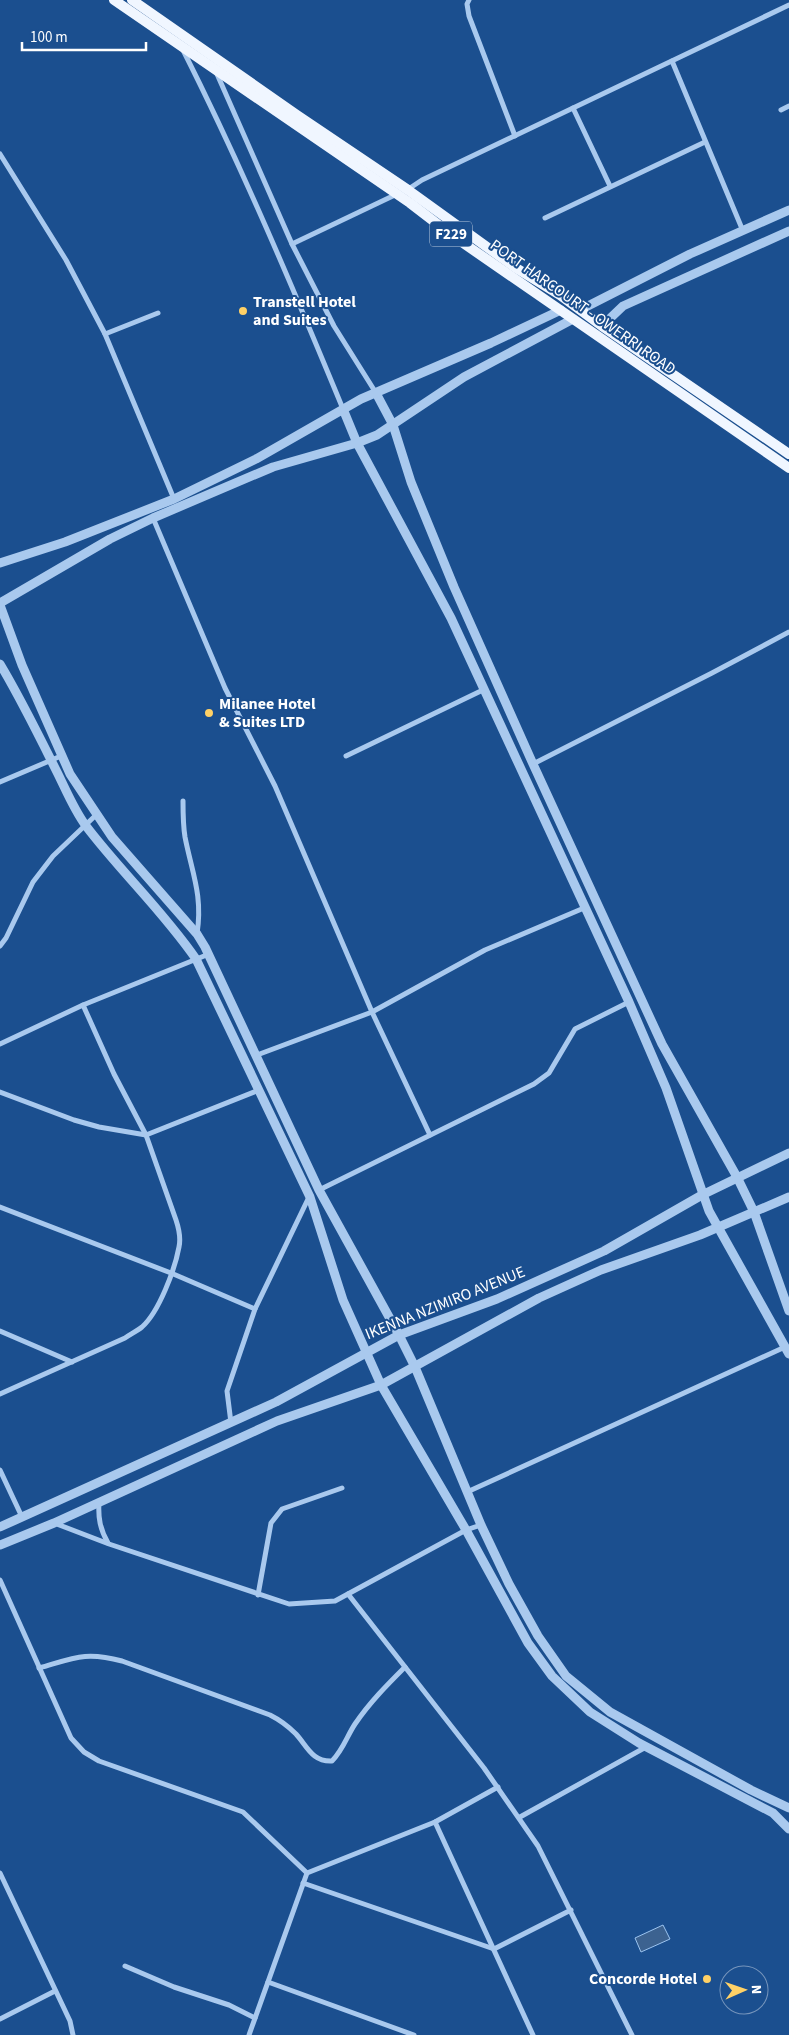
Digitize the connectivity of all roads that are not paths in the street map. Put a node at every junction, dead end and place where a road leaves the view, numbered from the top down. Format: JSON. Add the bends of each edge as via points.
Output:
{"nodes":[{"id":1,"x":114,"y":0,"type":"edge"},
{"id":2,"x":132,"y":0,"type":"edge"},
{"id":3,"x":467,"y":1,"type":"edge"},
{"id":4,"x":789,"y":5,"type":"edge"},
{"id":5,"x":182,"y":48,"type":"junction"},
{"id":6,"x":672,"y":61,"type":"junction"},
{"id":7,"x":215,"y":70,"type":"junction"},
{"id":8,"x":789,"y":106,"type":"edge"},
{"id":9,"x":573,"y":108,"type":"junction"},
{"id":10,"x":781,"y":110,"type":"dead end"},
{"id":11,"x":515,"y":136,"type":"junction"},
{"id":12,"x":705,"y":142,"type":"junction"},
{"id":13,"x":0,"y":154,"type":"edge"},
{"id":14,"x":610,"y":186,"type":"junction"},
{"id":15,"x":408,"y":190,"type":"junction"},
{"id":16,"x":397,"y":194,"type":"junction"},
{"id":17,"x":789,"y":210,"type":"edge"},
{"id":18,"x":544,"y":218,"type":"dead end"},
{"id":19,"x":742,"y":231,"type":"junction"},
{"id":20,"x":789,"y":231,"type":"edge"},
{"id":21,"x":292,"y":244,"type":"junction"},
{"id":22,"x":561,"y":310,"type":"junction"},
{"id":23,"x":580,"y":310,"type":"junction"},
{"id":24,"x":158,"y":313,"type":"dead end"},
{"id":25,"x":573,"y":319,"type":"junction"},
{"id":26,"x":602,"y":326,"type":"junction"},
{"id":27,"x":105,"y":334,"type":"junction"},
{"id":28,"x":376,"y":393,"type":"junction"},
{"id":29,"x":343,"y":409,"type":"junction"},
{"id":30,"x":393,"y":425,"type":"junction"},
{"id":31,"x":357,"y":443,"type":"junction"},
{"id":32,"x":789,"y":454,"type":"edge"},
{"id":33,"x":789,"y":468,"type":"edge"},
{"id":34,"x":174,"y":499,"type":"junction"},
{"id":35,"x":153,"y":518,"type":"junction"},
{"id":36,"x":0,"y":563,"type":"edge"},
{"id":37,"x":0,"y":604,"type":"edge"},
{"id":38,"x":789,"y":632,"type":"edge"},
{"id":39,"x":0,"y":664,"type":"edge"},
{"id":40,"x":485,"y":689,"type":"junction"},
{"id":41,"x":61,"y":756,"type":"junction"},
{"id":42,"x":346,"y":756,"type":"dead end"},
{"id":43,"x":51,"y":761,"type":"junction"},
{"id":44,"x":533,"y":764,"type":"junction"},
{"id":45,"x":0,"y":782,"type":"edge"},
{"id":46,"x":183,"y":801,"type":"dead end"},
{"id":47,"x":96,"y":815,"type":"junction"},
{"id":48,"x":86,"y":825,"type":"junction"},
{"id":49,"x":584,"y":908,"type":"junction"},
{"id":50,"x":197,"y":934,"type":"junction"},
{"id":51,"x":0,"y":946,"type":"edge"},
{"id":52,"x":209,"y":954,"type":"junction"},
{"id":53,"x":196,"y":958,"type":"junction"},
{"id":54,"x":629,"y":1002,"type":"junction"},
{"id":55,"x":83,"y":1005,"type":"junction"},
{"id":56,"x":372,"y":1012,"type":"junction"},
{"id":57,"x":0,"y":1044,"type":"edge"},
{"id":58,"x":257,"y":1055,"type":"junction"},
{"id":59,"x":260,"y":1090,"type":"junction"},
{"id":60,"x":0,"y":1092,"type":"edge"},
{"id":61,"x":146,"y":1135,"type":"junction"},
{"id":62,"x":430,"y":1135,"type":"junction"},
{"id":63,"x":789,"y":1153,"type":"edge"},
{"id":64,"x":738,"y":1177,"type":"junction"},
{"id":65,"x":319,"y":1190,"type":"junction"},
{"id":66,"x":702,"y":1195,"type":"junction"},
{"id":67,"x":310,"y":1197,"type":"junction"},
{"id":68,"x":789,"y":1197,"type":"edge"},
{"id":69,"x":0,"y":1207,"type":"edge"},
{"id":70,"x":754,"y":1212,"type":"junction"},
{"id":71,"x":718,"y":1228,"type":"junction"},
{"id":72,"x":171,"y":1273,"type":"junction"},
{"id":73,"x":255,"y":1309,"type":"junction"},
{"id":74,"x":789,"y":1311,"type":"edge"},
{"id":75,"x":0,"y":1331,"type":"edge"},
{"id":76,"x":399,"y":1335,"type":"junction"},
{"id":77,"x":787,"y":1350,"type":"edge"},
{"id":78,"x":365,"y":1352,"type":"junction"},
{"id":79,"x":72,"y":1362,"type":"junction"},
{"id":80,"x":415,"y":1367,"type":"junction"},
{"id":81,"x":381,"y":1385,"type":"junction"},
{"id":82,"x":0,"y":1394,"type":"edge"},
{"id":83,"x":231,"y":1423,"type":"junction"},
{"id":84,"x":0,"y":1470,"type":"edge"},
{"id":85,"x":342,"y":1488,"type":"dead end"},
{"id":86,"x":467,"y":1492,"type":"junction"},
{"id":87,"x":99,"y":1501,"type":"junction"},
{"id":88,"x":22,"y":1517,"type":"junction"},
{"id":89,"x":54,"y":1523,"type":"junction"},
{"id":90,"x":480,"y":1525,"type":"junction"},
{"id":91,"x":0,"y":1527,"type":"edge"},
{"id":92,"x":466,"y":1530,"type":"junction"},
{"id":93,"x":109,"y":1544,"type":"junction"},
{"id":94,"x":0,"y":1545,"type":"edge"},
{"id":95,"x":0,"y":1580,"type":"edge"},
{"id":96,"x":258,"y":1594,"type":"junction"},
{"id":97,"x":348,"y":1594,"type":"junction"},
{"id":98,"x":405,"y":1667,"type":"junction"},
{"id":99,"x":39,"y":1668,"type":"junction"},
{"id":100,"x":646,"y":1747,"type":"junction"},
{"id":101,"x":498,"y":1787,"type":"junction"},
{"id":102,"x":789,"y":1808,"type":"edge"},
{"id":103,"x":520,"y":1817,"type":"junction"},
{"id":104,"x":435,"y":1822,"type":"junction"},
{"id":105,"x":789,"y":1829,"type":"edge"},
{"id":106,"x":0,"y":1873,"type":"edge"},
{"id":107,"x":307,"y":1873,"type":"junction"},
{"id":108,"x":303,"y":1883,"type":"junction"},
{"id":109,"x":571,"y":1910,"type":"junction"},
{"id":110,"x":494,"y":1949,"type":"junction"},
{"id":111,"x":125,"y":1966,"type":"dead end"},
{"id":112,"x":268,"y":1982,"type":"junction"},
{"id":113,"x":55,"y":1991,"type":"junction"},
{"id":114,"x":255,"y":2018,"type":"junction"},
{"id":115,"x":0,"y":2019,"type":"edge"},
{"id":116,"x":73,"y":2035,"type":"edge"},
{"id":117,"x":249,"y":2035,"type":"edge"},
{"id":118,"x":414,"y":2035,"type":"edge"},
{"id":119,"x":534,"y":2035,"type":"edge"},
{"id":120,"x":632,"y":2035,"type":"edge"}],
"edges":[{"from":1,"to":5,"type":"main road","name":"PORT HARCOURT - OWERRI ROAD","number":"F229"},
{"from":2,"to":15,"type":"main road","name":"PORT HARCOURT - OWERRI ROAD","number":"F229"},
{"from":3,"to":11,"type":"street","via":[[469,16]]},
{"from":4,"to":6,"type":"street"},
{"from":5,"to":7,"type":"main road","name":"PORT HARCOURT - OWERRI ROAD","number":"F229"},
{"from":5,"to":29,"type":"street","via":[[296,292]]},
{"from":6,"to":9,"type":"street"},
{"from":6,"to":12,"type":"street"},
{"from":7,"to":16,"type":"main road","name":"PORT HARCOURT - OWERRI ROAD","number":"F229"},
{"from":7,"to":21,"type":"street"},
{"from":8,"to":10,"type":"street"},
{"from":9,"to":11,"type":"street"},
{"from":9,"to":14,"type":"street"},
{"from":11,"to":15,"type":"street","via":[[422,180]]},
{"from":12,"to":14,"type":"street"},
{"from":12,"to":19,"type":"street"},
{"from":13,"to":27,"type":"street","via":[[66,260]]},
{"from":14,"to":18,"type":"street"},
{"from":15,"to":16,"type":"street"},
{"from":15,"to":23,"type":"main road","name":"PORT HARCOURT - OWERRI ROAD","number":"F229"},
{"from":16,"to":21,"type":"street"},
{"from":16,"to":22,"type":"main road","name":"PORT HARCOURT - OWERRI ROAD","number":"F229"},
{"from":17,"to":19,"type":"street"},
{"from":19,"to":23,"type":"street"},
{"from":20,"to":26,"type":"street","via":[[623,306]]},
{"from":21,"to":28,"type":"street","via":[[334,326]]},
{"from":22,"to":25,"type":"main road","name":"PORT HARCOURT - OWERRI ROAD","number":"F229"},
{"from":22,"to":28,"type":"street"},
{"from":23,"to":26,"type":"main road","name":"PORT HARCOURT - OWERRI ROAD","number":"F229"},
{"from":24,"to":27,"type":"street"},
{"from":25,"to":30,"type":"street","via":[[464,377]]},
{"from":25,"to":33,"type":"main road","name":"PORT HARCOURT - OWERRI ROAD","number":"F229"},
{"from":26,"to":32,"type":"main road","name":"PORT HARCOURT - OWERRI ROAD","number":"F229"},
{"from":27,"to":34,"type":"street"},
{"from":28,"to":29,"type":"street"},
{"from":28,"to":30,"type":"street"},
{"from":29,"to":31,"type":"street"},
{"from":29,"to":34,"type":"street","via":[[256,459]]},
{"from":30,"to":31,"type":"street"},
{"from":30,"to":44,"type":"street","via":[[454,587]]},
{"from":31,"to":35,"type":"street","via":[[273,467]]},
{"from":31,"to":40,"type":"street","via":[[451,618]]},
{"from":34,"to":36,"type":"street","via":[[65,542]]},
{"from":35,"to":37,"type":"street","via":[[110,539]]},
{"from":35,"to":56,"type":"street","via":[[225,688],[275,786]]},
{"from":37,"to":41,"type":"street"},
{"from":38,"to":44,"type":"street"},
{"from":39,"to":43,"type":"street"},
{"from":40,"to":42,"type":"street"},
{"from":40,"to":49,"type":"street"},
{"from":41,"to":43,"type":"street"},
{"from":41,"to":47,"type":"street"},
{"from":43,"to":45,"type":"street"},
{"from":43,"to":48,"type":"street"},
{"from":44,"to":64,"type":"street","via":[[662,1044]]},
{"from":46,"to":50,"type":"street","via":[[185,835],[199,896]]},
{"from":47,"to":48,"type":"street"},
{"from":47,"to":50,"type":"street"},
{"from":48,"to":51,"type":"street","via":[[53,856],[33,882]]},
{"from":48,"to":53,"type":"street"},
{"from":49,"to":54,"type":"street"},
{"from":49,"to":56,"type":"street","via":[[486,950]]},
{"from":50,"to":52,"type":"street"},
{"from":52,"to":53,"type":"street"},
{"from":52,"to":58,"type":"street"},
{"from":53,"to":55,"type":"street"},
{"from":53,"to":59,"type":"street"},
{"from":54,"to":62,"type":"street","via":[[575,1029],[548,1073],[534,1084]]},
{"from":54,"to":66,"type":"street","via":[[688,1146]]},
{"from":55,"to":57,"type":"street"},
{"from":55,"to":61,"type":"street"},
{"from":56,"to":58,"type":"street"},
{"from":56,"to":62,"type":"street"},
{"from":58,"to":65,"type":"street"},
{"from":59,"to":61,"type":"street"},
{"from":59,"to":67,"type":"street"},
{"from":60,"to":61,"type":"street","via":[[74,1120]]},
{"from":61,"to":72,"type":"street","via":[[180,1232]]},
{"from":62,"to":65,"type":"street"},
{"from":63,"to":64,"type":"street","name":"IKENNA NZIMIRO AVENUE"},
{"from":64,"to":66,"type":"street","name":"IKENNA NZIMIRO AVENUE"},
{"from":64,"to":70,"type":"street"},
{"from":65,"to":76,"type":"street"},
{"from":66,"to":71,"type":"street"},
{"from":66,"to":76,"type":"street","name":"IKENNA NZIMIRO AVENUE","via":[[570,1267]]},
{"from":67,"to":73,"type":"street"},
{"from":67,"to":78,"type":"street","via":[[343,1300]]},
{"from":68,"to":70,"type":"street","name":"IKENNA NZIMIRO AVENUE"},
{"from":69,"to":72,"type":"street"},
{"from":70,"to":71,"type":"street","name":"IKENNA NZIMIRO AVENUE"},
{"from":70,"to":74,"type":"street"},
{"from":71,"to":77,"type":"street"},
{"from":71,"to":80,"type":"street","name":"IKENNA NZIMIRO AVENUE","via":[[601,1270],[548,1294]]},
{"from":72,"to":73,"type":"street"},
{"from":72,"to":79,"type":"street","via":[[155,1311],[142,1327],[126,1338]]},
{"from":73,"to":83,"type":"street","via":[[227,1391]]},
{"from":75,"to":79,"type":"street"},
{"from":76,"to":78,"type":"street","name":"IKENNA NZIMIRO AVENUE"},
{"from":76,"to":80,"type":"street"},
{"from":77,"to":86,"type":"street"},
{"from":78,"to":81,"type":"street"},
{"from":78,"to":83,"type":"street","name":"IKENNA NZIMIRO AVENUE","via":[[276,1402]]},
{"from":79,"to":82,"type":"street"},
{"from":80,"to":81,"type":"street","name":"IKENNA NZIMIRO AVENUE"},
{"from":80,"to":86,"type":"street"},
{"from":81,"to":87,"type":"street","name":"IKENNA NZIMIRO AVENUE","via":[[277,1421]]},
{"from":81,"to":92,"type":"street"},
{"from":83,"to":88,"type":"street","name":"IKENNA NZIMIRO AVENUE"},
{"from":84,"to":88,"type":"street"},
{"from":85,"to":96,"type":"street","via":[[282,1509],[271,1523]]},
{"from":86,"to":90,"type":"street"},
{"from":87,"to":89,"type":"street","name":"IKENNA NZIMIRO AVENUE"},
{"from":87,"to":93,"type":"street","via":[[100,1527]]},
{"from":88,"to":91,"type":"street","name":"IKENNA NZIMIRO AVENUE"},
{"from":89,"to":93,"type":"street"},
{"from":89,"to":94,"type":"street","name":"IKENNA NZIMIRO AVENUE"},
{"from":90,"to":92,"type":"street"},
{"from":90,"to":102,"type":"street","via":[[508,1584],[566,1676],[610,1712]]},
{"from":92,"to":97,"type":"street"},
{"from":92,"to":100,"type":"street","via":[[528,1644],[552,1676],[590,1712]]},
{"from":93,"to":96,"type":"street"},
{"from":95,"to":99,"type":"street"},
{"from":96,"to":97,"type":"street","via":[[289,1604],[335,1601]]},
{"from":97,"to":98,"type":"street"},
{"from":98,"to":99,"type":"street","via":[[378,1694],[332,1761],[316,1758],[296,1734],[270,1715],[122,1662],[83,1655]]},
{"from":98,"to":101,"type":"street"},
{"from":99,"to":107,"type":"street","via":[[71,1738],[84,1752],[243,1812]]},
{"from":100,"to":103,"type":"street"},
{"from":100,"to":105,"type":"street","via":[[773,1813]]},
{"from":101,"to":103,"type":"street"},
{"from":101,"to":104,"type":"street"},
{"from":103,"to":109,"type":"street"},
{"from":104,"to":107,"type":"street"},
{"from":104,"to":110,"type":"street"},
{"from":106,"to":113,"type":"street"},
{"from":107,"to":108,"type":"street"},
{"from":108,"to":110,"type":"street"},
{"from":108,"to":112,"type":"street"},
{"from":109,"to":110,"type":"street"},
{"from":109,"to":120,"type":"street"},
{"from":110,"to":119,"type":"street"},
{"from":111,"to":114,"type":"street"},
{"from":112,"to":114,"type":"street"},
{"from":112,"to":118,"type":"street"},
{"from":113,"to":115,"type":"street"},
{"from":113,"to":116,"type":"street","via":[[70,2021]]},
{"from":114,"to":117,"type":"street"}]}
